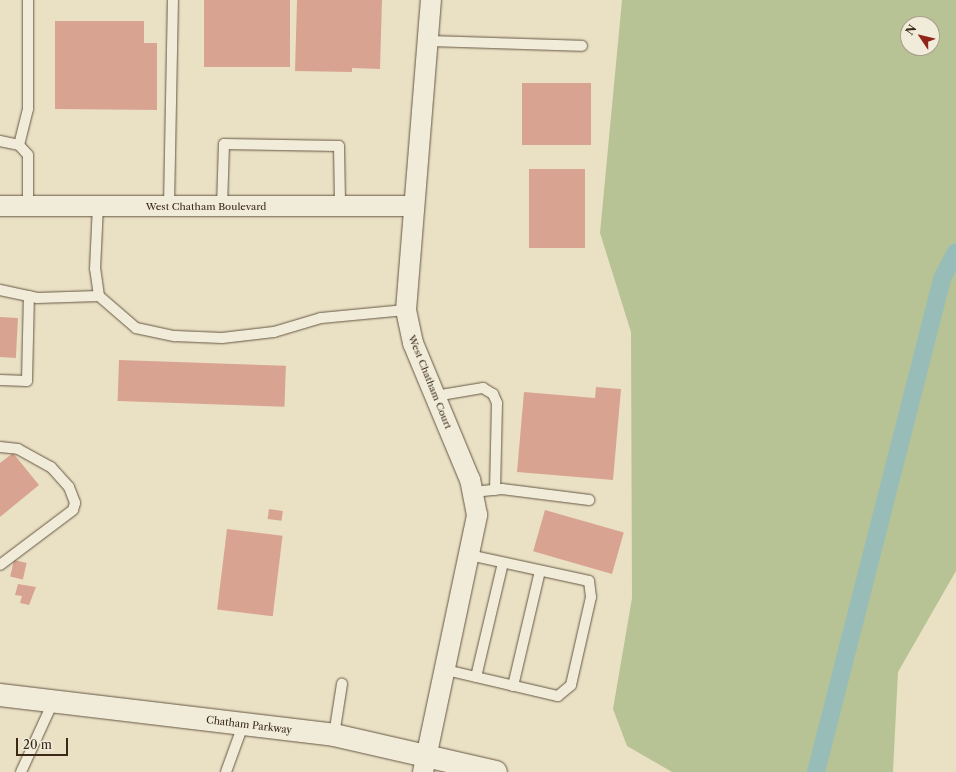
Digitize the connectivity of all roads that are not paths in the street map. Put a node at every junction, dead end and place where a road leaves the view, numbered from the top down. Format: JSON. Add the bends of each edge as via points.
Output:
{"nodes":[{"id":1,"x":28,"y":0,"type":"edge"},
{"id":2,"x":173,"y":0,"type":"edge"},
{"id":3,"x":431,"y":0,"type":"edge"},
{"id":4,"x":427,"y":41,"type":"junction"},
{"id":5,"x":582,"y":46,"type":"dead end"},
{"id":6,"x":0,"y":141,"type":"edge"},
{"id":7,"x":19,"y":145,"type":"junction"},
{"id":8,"x":0,"y":206,"type":"edge"},
{"id":9,"x":28,"y":206,"type":"junction"},
{"id":10,"x":98,"y":206,"type":"junction"},
{"id":11,"x":169,"y":206,"type":"junction"},
{"id":12,"x":340,"y":206,"type":"junction"},
{"id":13,"x":413,"y":206,"type":"junction"},
{"id":14,"x":222,"y":208,"type":"junction"},
{"id":15,"x":0,"y":290,"type":"edge"},
{"id":16,"x":29,"y":296,"type":"junction"},
{"id":17,"x":99,"y":296,"type":"junction"},
{"id":18,"x":406,"y":310,"type":"junction"},
{"id":19,"x":0,"y":380,"type":"edge"},
{"id":20,"x":435,"y":396,"type":"junction"},
{"id":21,"x":0,"y":447,"type":"edge"},
{"id":22,"x":495,"y":490,"type":"junction"},
{"id":23,"x":473,"y":492,"type":"junction"},
{"id":24,"x":589,"y":500,"type":"dead end"},
{"id":25,"x":470,"y":555,"type":"junction"},
{"id":26,"x":503,"y":563,"type":"junction"},
{"id":27,"x":0,"y":565,"type":"edge"},
{"id":28,"x":540,"y":571,"type":"junction"},
{"id":29,"x":446,"y":670,"type":"junction"},
{"id":30,"x":476,"y":677,"type":"junction"},
{"id":31,"x":342,"y":684,"type":"dead end"},
{"id":32,"x":513,"y":686,"type":"junction"},
{"id":33,"x":0,"y":695,"type":"edge"},
{"id":34,"x":53,"y":702,"type":"junction"},
{"id":35,"x":243,"y":724,"type":"junction"},
{"id":36,"x":334,"y":735,"type":"junction"},
{"id":37,"x":426,"y":764,"type":"edge"},
{"id":38,"x":21,"y":772,"type":"edge"},
{"id":39,"x":226,"y":772,"type":"edge"},
{"id":40,"x":496,"y":772,"type":"edge"}],
"edges":[{"from":1,"to":7,"type":"lane","via":[[28,109]]},
{"from":2,"to":11,"type":"lane"},
{"from":3,"to":4,"type":"street","name":"West Chatham Court"},
{"from":4,"to":5,"type":"lane"},
{"from":4,"to":13,"type":"street","name":"West Chatham Court"},
{"from":6,"to":7,"type":"lane"},
{"from":7,"to":9,"type":"lane","via":[[28,155]]},
{"from":8,"to":9,"type":"street","name":"West Chatham Boulevard"},
{"from":9,"to":10,"type":"street","name":"West Chatham Boulevard"},
{"from":10,"to":11,"type":"street","name":"West Chatham Boulevard"},
{"from":10,"to":17,"type":"lane","via":[[95,269]]},
{"from":11,"to":14,"type":"street","name":"West Chatham Boulevard"},
{"from":12,"to":13,"type":"street","name":"West Chatham Boulevard"},
{"from":12,"to":14,"type":"street","name":"West Chatham Boulevard"},
{"from":12,"to":14,"type":"lane","via":[[339,146],[224,144]]},
{"from":13,"to":18,"type":"street","name":"West Chatham Court"},
{"from":15,"to":16,"type":"lane"},
{"from":16,"to":17,"type":"lane"},
{"from":16,"to":19,"type":"lane","via":[[27,381]]},
{"from":17,"to":18,"type":"lane","via":[[136,328],[175,336],[222,338],[274,332],[321,318]]},
{"from":18,"to":20,"type":"street","name":"West Chatham Court","via":[[413,343]]},
{"from":20,"to":22,"type":"lane","via":[[483,388],[493,394],[497,403]]},
{"from":20,"to":23,"type":"street","name":"West Chatham Court"},
{"from":21,"to":27,"type":"lane","via":[[18,449],[51,467],[70,487],[75,502],[73,510]]},
{"from":22,"to":23,"type":"lane"},
{"from":22,"to":24,"type":"lane"},
{"from":23,"to":25,"type":"street","name":"West Chatham Court","via":[[477,515]]},
{"from":25,"to":26,"type":"lane"},
{"from":25,"to":29,"type":"street","name":"West Chatham Court"},
{"from":26,"to":28,"type":"lane"},
{"from":26,"to":30,"type":"lane"},
{"from":28,"to":32,"type":"lane"},
{"from":28,"to":32,"type":"lane","via":[[589,581],[591,597],[571,685],[558,696]]},
{"from":29,"to":30,"type":"lane"},
{"from":29,"to":37,"type":"street","name":"West Chatham Court"},
{"from":30,"to":32,"type":"lane"},
{"from":31,"to":36,"type":"lane"},
{"from":33,"to":34,"type":"main road","name":"Chatham Parkway"},
{"from":34,"to":35,"type":"main road","name":"Chatham Parkway"},
{"from":34,"to":38,"type":"lane"},
{"from":35,"to":36,"type":"main road","name":"Chatham Parkway"},
{"from":35,"to":39,"type":"lane"},
{"from":36,"to":37,"type":"main road","name":"Chatham Parkway"},
{"from":37,"to":40,"type":"main road","name":"Chatham Parkway"}]}
